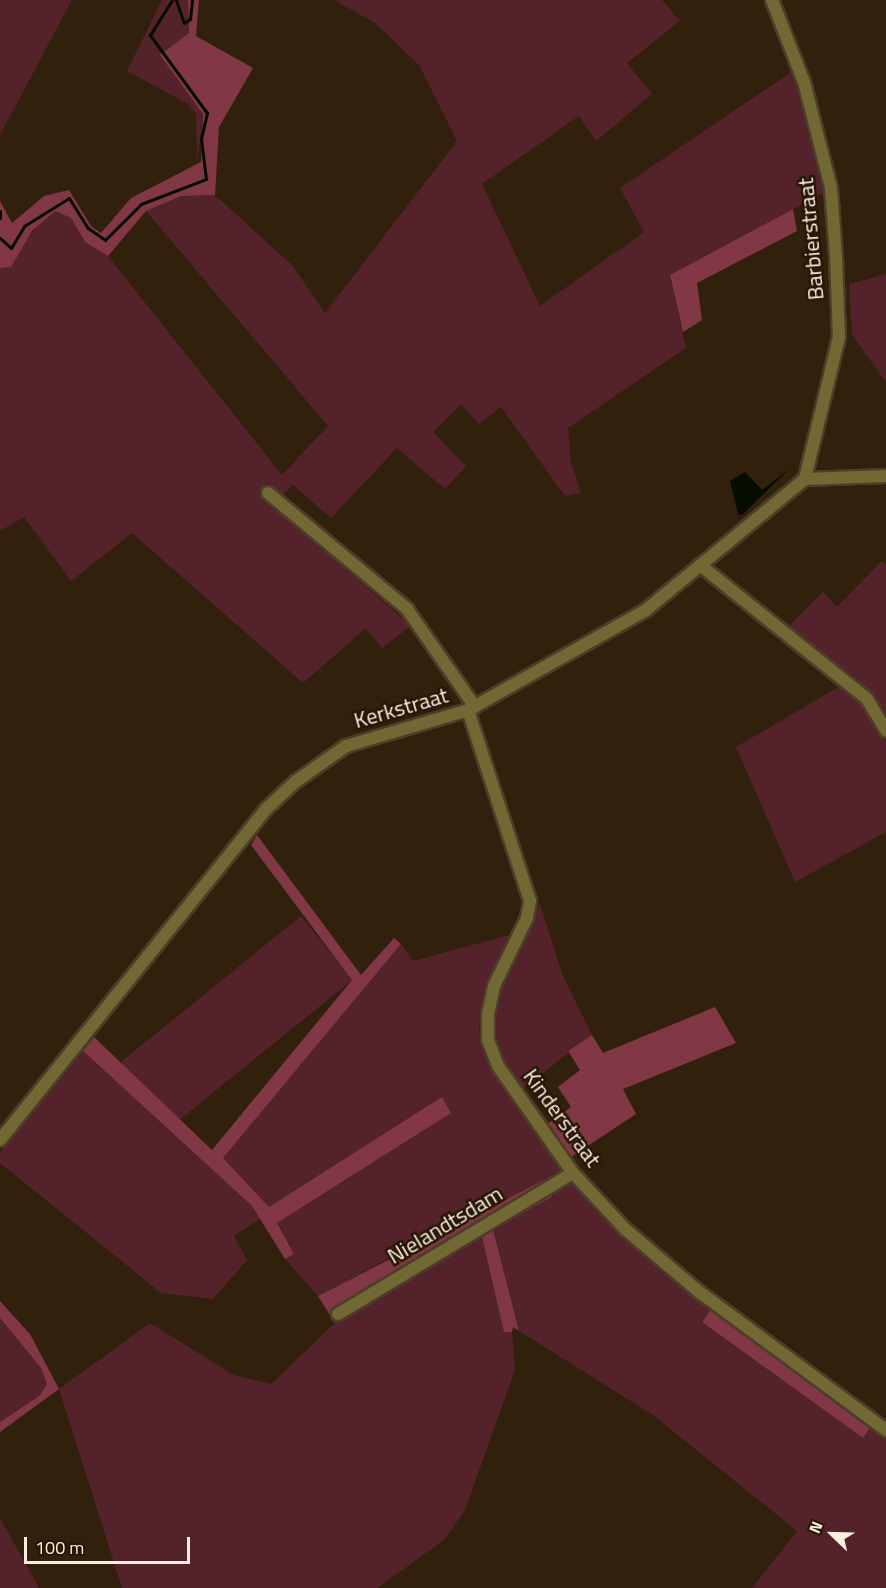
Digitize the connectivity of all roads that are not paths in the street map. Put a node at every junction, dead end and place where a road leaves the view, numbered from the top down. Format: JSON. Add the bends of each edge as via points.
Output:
{"nodes":[{"id":1,"x":772,"y":0,"type":"edge"},
{"id":2,"x":886,"y":476,"type":"edge"},
{"id":3,"x":806,"y":479,"type":"junction"},
{"id":4,"x":268,"y":493,"type":"dead end"},
{"id":5,"x":700,"y":565,"type":"junction"},
{"id":6,"x":471,"y":709,"type":"junction"},
{"id":7,"x":886,"y":731,"type":"edge"},
{"id":8,"x":0,"y":1140,"type":"edge"},
{"id":9,"x":573,"y":1173,"type":"junction"},
{"id":10,"x":338,"y":1314,"type":"dead end"},
{"id":11,"x":886,"y":1430,"type":"edge"}],
"edges":[{"from":1,"to":3,"type":"street","name":"Barbierstraat","via":[[804,82],[831,188],[835,233],[839,337]]},
{"from":2,"to":3,"type":"street"},
{"from":3,"to":5,"type":"street","name":"Kerkstraat"},
{"from":4,"to":6,"type":"street","name":"Kinderstraat","via":[[407,609]]},
{"from":5,"to":6,"type":"street","name":"Kerkstraat","via":[[646,610]]},
{"from":5,"to":7,"type":"street","via":[[867,699]]},
{"from":6,"to":8,"type":"street","name":"Kerkstraat","via":[[346,746],[273,803]]},
{"from":6,"to":9,"type":"street","name":"Kinderstraat","via":[[530,901],[527,918],[494,986],[488,1040],[498,1066]]},
{"from":9,"to":10,"type":"street","name":"Nielandtsdam"},
{"from":9,"to":11,"type":"street","name":"Kinderstraat","via":[[625,1229],[698,1291]]}]}
